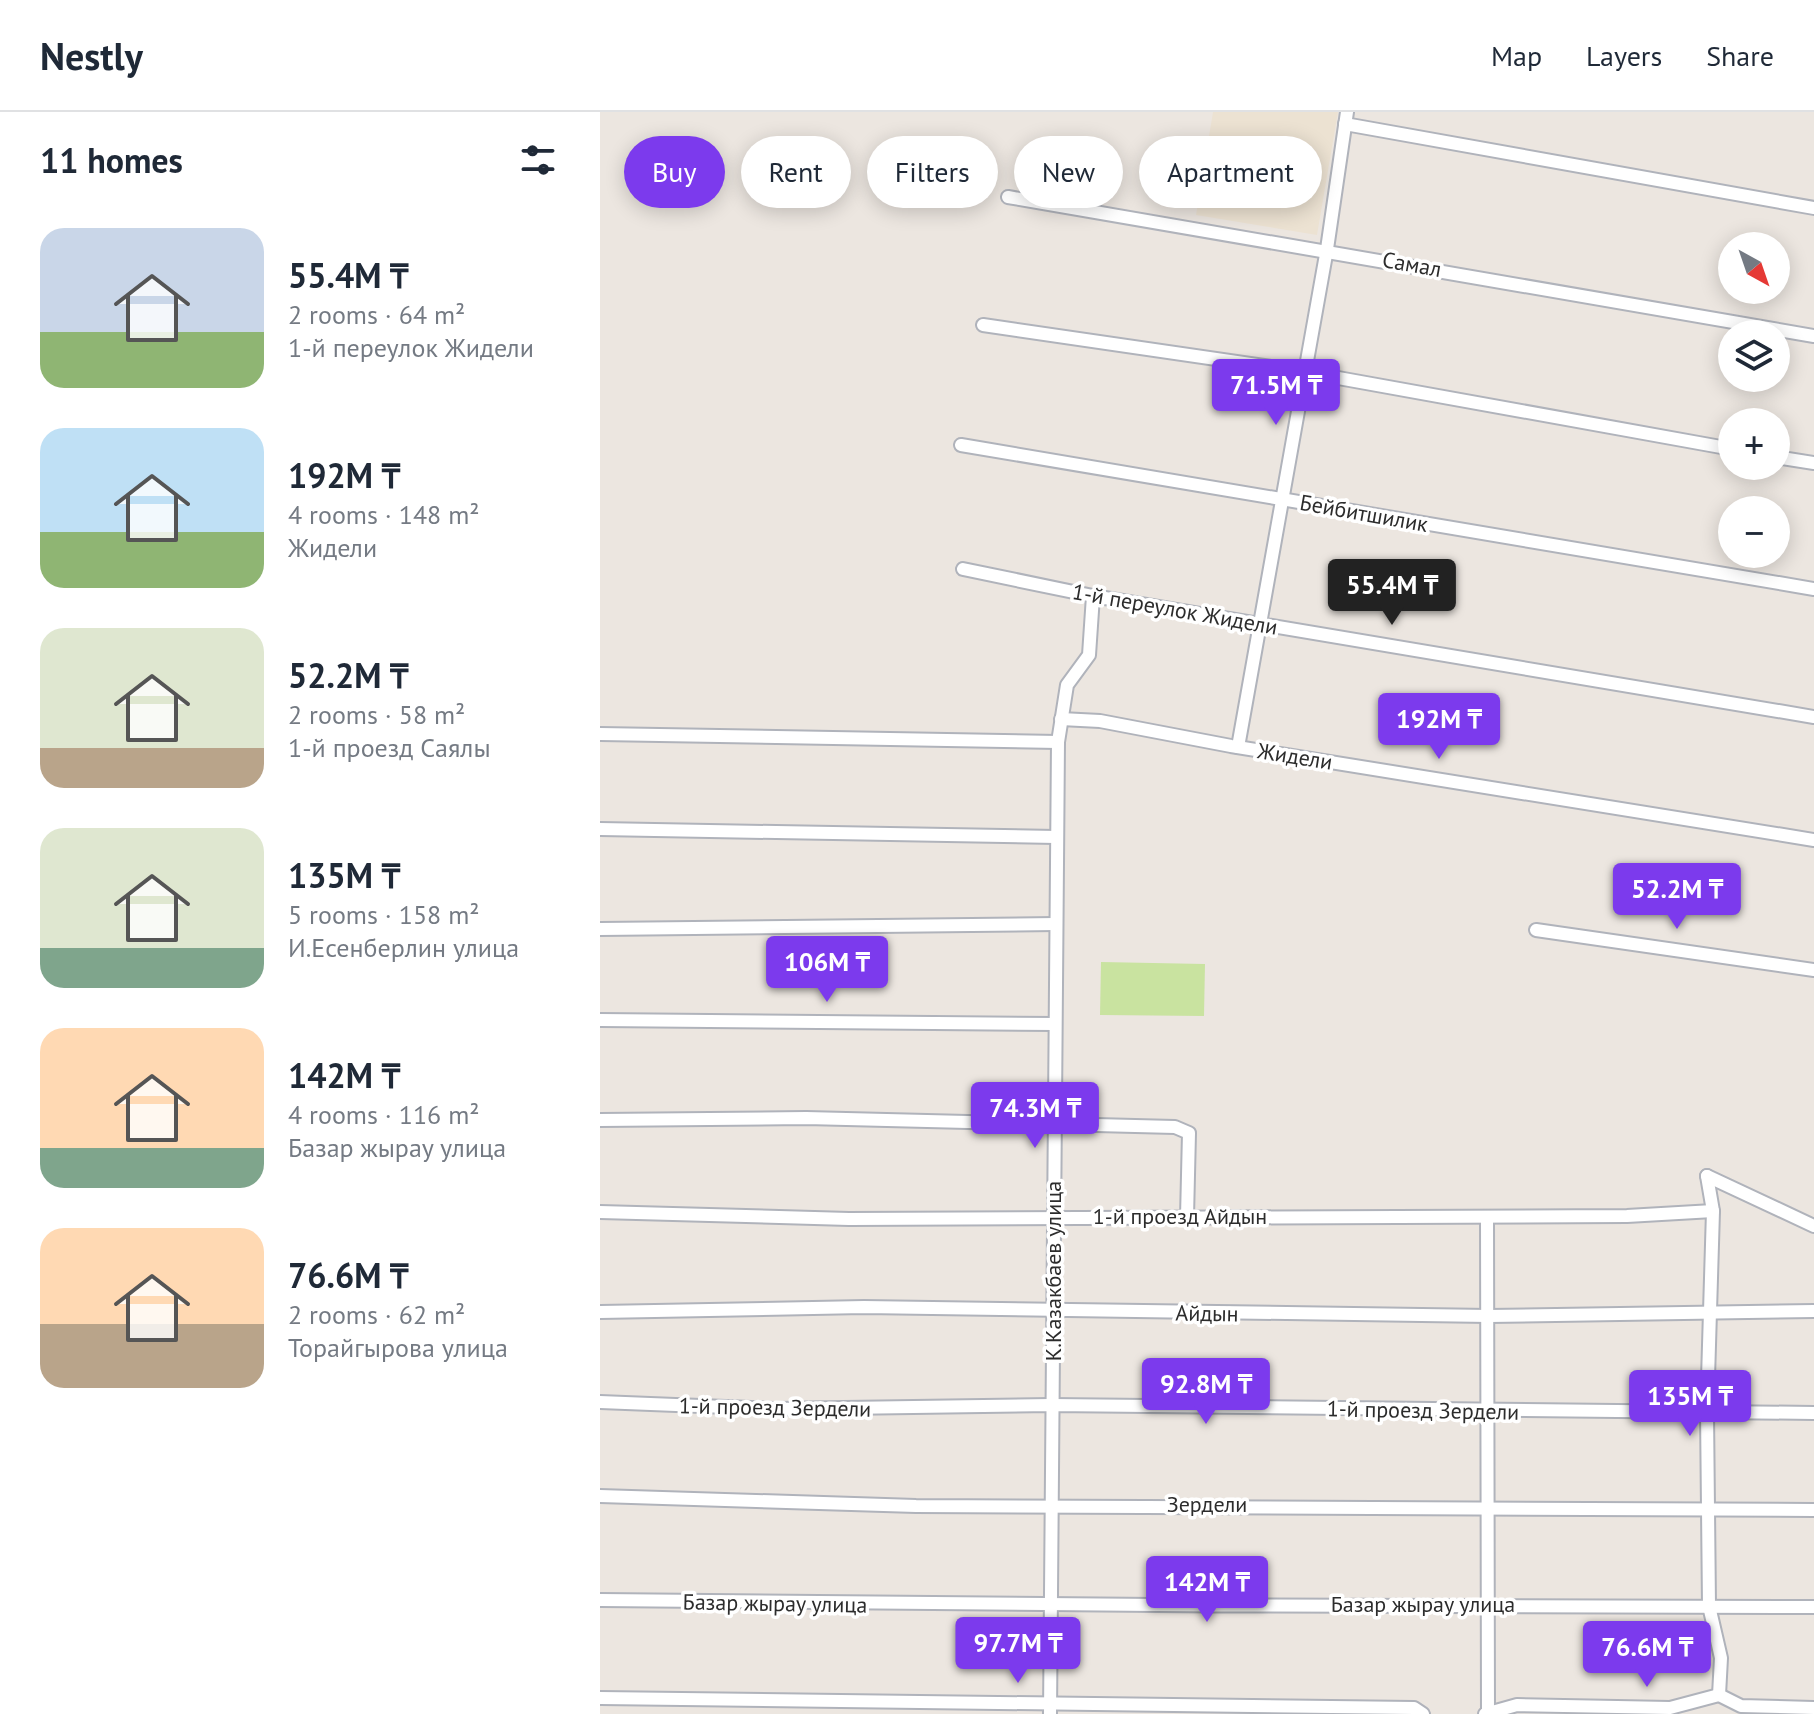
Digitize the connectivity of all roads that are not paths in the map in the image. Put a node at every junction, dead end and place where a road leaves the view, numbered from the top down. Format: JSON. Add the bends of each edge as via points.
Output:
{"nodes":[{"id":1,"x":1346,"y":118,"type":"edge"},
{"id":2,"x":1008,"y":197,"type":"dead end"},
{"id":3,"x":1814,"y":208,"type":"edge"},
{"id":4,"x":1327,"y":249,"type":"junction"},
{"id":5,"x":983,"y":325,"type":"dead end"},
{"id":6,"x":1814,"y":336,"type":"edge"},
{"id":7,"x":1305,"y":372,"type":"junction"},
{"id":8,"x":961,"y":445,"type":"dead end"},
{"id":9,"x":1718,"y":446,"type":"edge"},
{"id":10,"x":1790,"y":459,"type":"edge"},
{"id":11,"x":1814,"y":463,"type":"edge"},
{"id":12,"x":1280,"y":499,"type":"junction"},
{"id":13,"x":963,"y":569,"type":"dead end"},
{"id":14,"x":1814,"y":589,"type":"edge"},
{"id":15,"x":1093,"y":596,"type":"junction"},
{"id":16,"x":1258,"y":625,"type":"junction"},
{"id":17,"x":1814,"y":717,"type":"edge"},
{"id":18,"x":1061,"y":719,"type":"junction"},
{"id":19,"x":600,"y":734,"type":"edge"},
{"id":20,"x":1058,"y":742,"type":"junction"},
{"id":21,"x":1238,"y":747,"type":"junction"},
{"id":22,"x":600,"y":829,"type":"edge"},
{"id":23,"x":1056,"y":837,"type":"junction"},
{"id":24,"x":1814,"y":840,"type":"edge"},
{"id":25,"x":1056,"y":924,"type":"junction"},
{"id":26,"x":600,"y":929,"type":"edge"},
{"id":27,"x":1536,"y":930,"type":"dead end"},
{"id":28,"x":1814,"y":970,"type":"edge"},
{"id":29,"x":600,"y":1020,"type":"edge"},
{"id":30,"x":1055,"y":1024,"type":"junction"},
{"id":31,"x":600,"y":1120,"type":"edge"},
{"id":32,"x":1053,"y":1121,"type":"junction"},
{"id":33,"x":1713,"y":1211,"type":"junction"},
{"id":34,"x":600,"y":1212,"type":"edge"},
{"id":35,"x":1054,"y":1216,"type":"junction"},
{"id":36,"x":1187,"y":1217,"type":"junction"},
{"id":37,"x":1487,"y":1217,"type":"junction"},
{"id":38,"x":1814,"y":1226,"type":"edge"},
{"id":39,"x":1055,"y":1311,"type":"junction"},
{"id":40,"x":1814,"y":1311,"type":"edge"},
{"id":41,"x":600,"y":1312,"type":"edge"},
{"id":42,"x":1710,"y":1312,"type":"junction"},
{"id":43,"x":1489,"y":1316,"type":"junction"},
{"id":44,"x":600,"y":1402,"type":"edge"},
{"id":45,"x":1051,"y":1405,"type":"junction"},
{"id":46,"x":1488,"y":1411,"type":"junction"},
{"id":47,"x":1707,"y":1412,"type":"junction"},
{"id":48,"x":1814,"y":1413,"type":"edge"},
{"id":49,"x":600,"y":1496,"type":"edge"},
{"id":50,"x":1051,"y":1503,"type":"junction"},
{"id":51,"x":1488,"y":1508,"type":"junction"},
{"id":52,"x":1709,"y":1509,"type":"junction"},
{"id":53,"x":1814,"y":1510,"type":"edge"},
{"id":54,"x":600,"y":1600,"type":"edge"},
{"id":55,"x":1486,"y":1603,"type":"junction"},
{"id":56,"x":1709,"y":1606,"type":"junction"},
{"id":57,"x":1050,"y":1607,"type":"junction"},
{"id":58,"x":1814,"y":1607,"type":"edge"},
{"id":59,"x":600,"y":1698,"type":"edge"},
{"id":60,"x":1725,"y":1698,"type":"junction"},
{"id":61,"x":1814,"y":1708,"type":"edge"},
{"id":62,"x":1050,"y":1709,"type":"edge"},
{"id":63,"x":1487,"y":1713,"type":"edge"},
{"id":64,"x":1423,"y":1714,"type":"edge"},
{"id":65,"x":1724,"y":1714,"type":"edge"}],
"edges":[{"from":1,"to":3,"type":"street"},
{"from":1,"to":4,"type":"street"},
{"from":2,"to":4,"type":"street","name":"Самал"},
{"from":4,"to":6,"type":"street","name":"Самал"},
{"from":4,"to":7,"type":"street"},
{"from":5,"to":7,"type":"street"},
{"from":7,"to":9,"type":"street"},
{"from":7,"to":12,"type":"street"},
{"from":8,"to":12,"type":"street","name":"Бейбитшилик"},
{"from":10,"to":11,"type":"street"},
{"from":12,"to":14,"type":"street","name":"Бейбитшилик"},
{"from":12,"to":16,"type":"street"},
{"from":13,"to":15,"type":"street","name":"1-й переулок Жидели"},
{"from":15,"to":16,"type":"street","name":"1-й переулок Жидели"},
{"from":15,"to":18,"type":"street","name":"К.Казакбаев улица","via":[[1089,655],[1067,685]]},
{"from":16,"to":17,"type":"street","name":"1-й переулок Жидели"},
{"from":16,"to":21,"type":"street"},
{"from":18,"to":20,"type":"street","name":"К.Казакбаев улица"},
{"from":18,"to":21,"type":"street","name":"Жидели","via":[[1100,721]]},
{"from":19,"to":20,"type":"street"},
{"from":20,"to":23,"type":"street","name":"К.Казакбаев улица"},
{"from":21,"to":24,"type":"street","name":"Жидели"},
{"from":22,"to":23,"type":"street"},
{"from":23,"to":25,"type":"street","name":"К.Казакбаев улица"},
{"from":25,"to":26,"type":"street"},
{"from":25,"to":30,"type":"street","name":"К.Казакбаев улица"},
{"from":27,"to":28,"type":"street"},
{"from":29,"to":30,"type":"street"},
{"from":30,"to":32,"type":"street","name":"К.Казакбаев улица"},
{"from":31,"to":32,"type":"street"},
{"from":32,"to":35,"type":"street","name":"К.Казакбаев улица"},
{"from":32,"to":36,"type":"street","via":[[1184,1129],[1189,1133]]},
{"from":33,"to":37,"type":"street","name":"1-й проезд Айдын"},
{"from":33,"to":38,"type":"street","via":[[1707,1176]]},
{"from":33,"to":42,"type":"street"},
{"from":34,"to":35,"type":"street","name":"1-й проезд Айдын","via":[[849,1219]]},
{"from":35,"to":36,"type":"street","name":"1-й проезд Айдын"},
{"from":35,"to":39,"type":"street","name":"К.Казакбаев улица"},
{"from":36,"to":37,"type":"street","name":"1-й проезд Айдын"},
{"from":37,"to":43,"type":"street"},
{"from":39,"to":41,"type":"street","name":"Айдын","via":[[864,1307]]},
{"from":39,"to":43,"type":"street","name":"Айдын"},
{"from":39,"to":45,"type":"street","name":"К.Казакбаев улица"},
{"from":40,"to":42,"type":"street","name":"Айдын"},
{"from":42,"to":43,"type":"street","name":"Айдын"},
{"from":42,"to":47,"type":"street"},
{"from":43,"to":46,"type":"street"},
{"from":44,"to":45,"type":"street","name":"1-й проезд Зердели","via":[[774,1409]]},
{"from":45,"to":46,"type":"street","name":"1-й проезд Зердели"},
{"from":45,"to":50,"type":"street","name":"К.Казакбаев улица"},
{"from":46,"to":47,"type":"street","name":"1-й проезд Зердели"},
{"from":46,"to":51,"type":"street"},
{"from":47,"to":48,"type":"street","name":"1-й проезд Зердели"},
{"from":47,"to":52,"type":"street"},
{"from":49,"to":50,"type":"street","name":"Зердели","via":[[748,1503]]},
{"from":50,"to":51,"type":"street","name":"Зердели"},
{"from":50,"to":57,"type":"street","name":"К.Казакбаев улица"},
{"from":51,"to":52,"type":"street","name":"Зердели"},
{"from":51,"to":55,"type":"street"},
{"from":52,"to":53,"type":"street","name":"Зердели"},
{"from":52,"to":56,"type":"street"},
{"from":54,"to":57,"type":"street","name":"Базар жырау улица"},
{"from":55,"to":56,"type":"street","name":"Базар жырау улица"},
{"from":55,"to":57,"type":"street","name":"Базар жырау улица"},
{"from":55,"to":63,"type":"street"},
{"from":56,"to":58,"type":"street","name":"Базар жырау улица"},
{"from":56,"to":60,"type":"street"},
{"from":57,"to":62,"type":"street","name":"К.Казакбаев улица"},
{"from":59,"to":62,"type":"street"},
{"from":60,"to":61,"type":"street","via":[[1741,1706]]},
{"from":60,"to":63,"type":"street","via":[[1670,1708],[1517,1705]]},
{"from":60,"to":65,"type":"street"},
{"from":62,"to":64,"type":"street","via":[[1414,1708]]}]}
